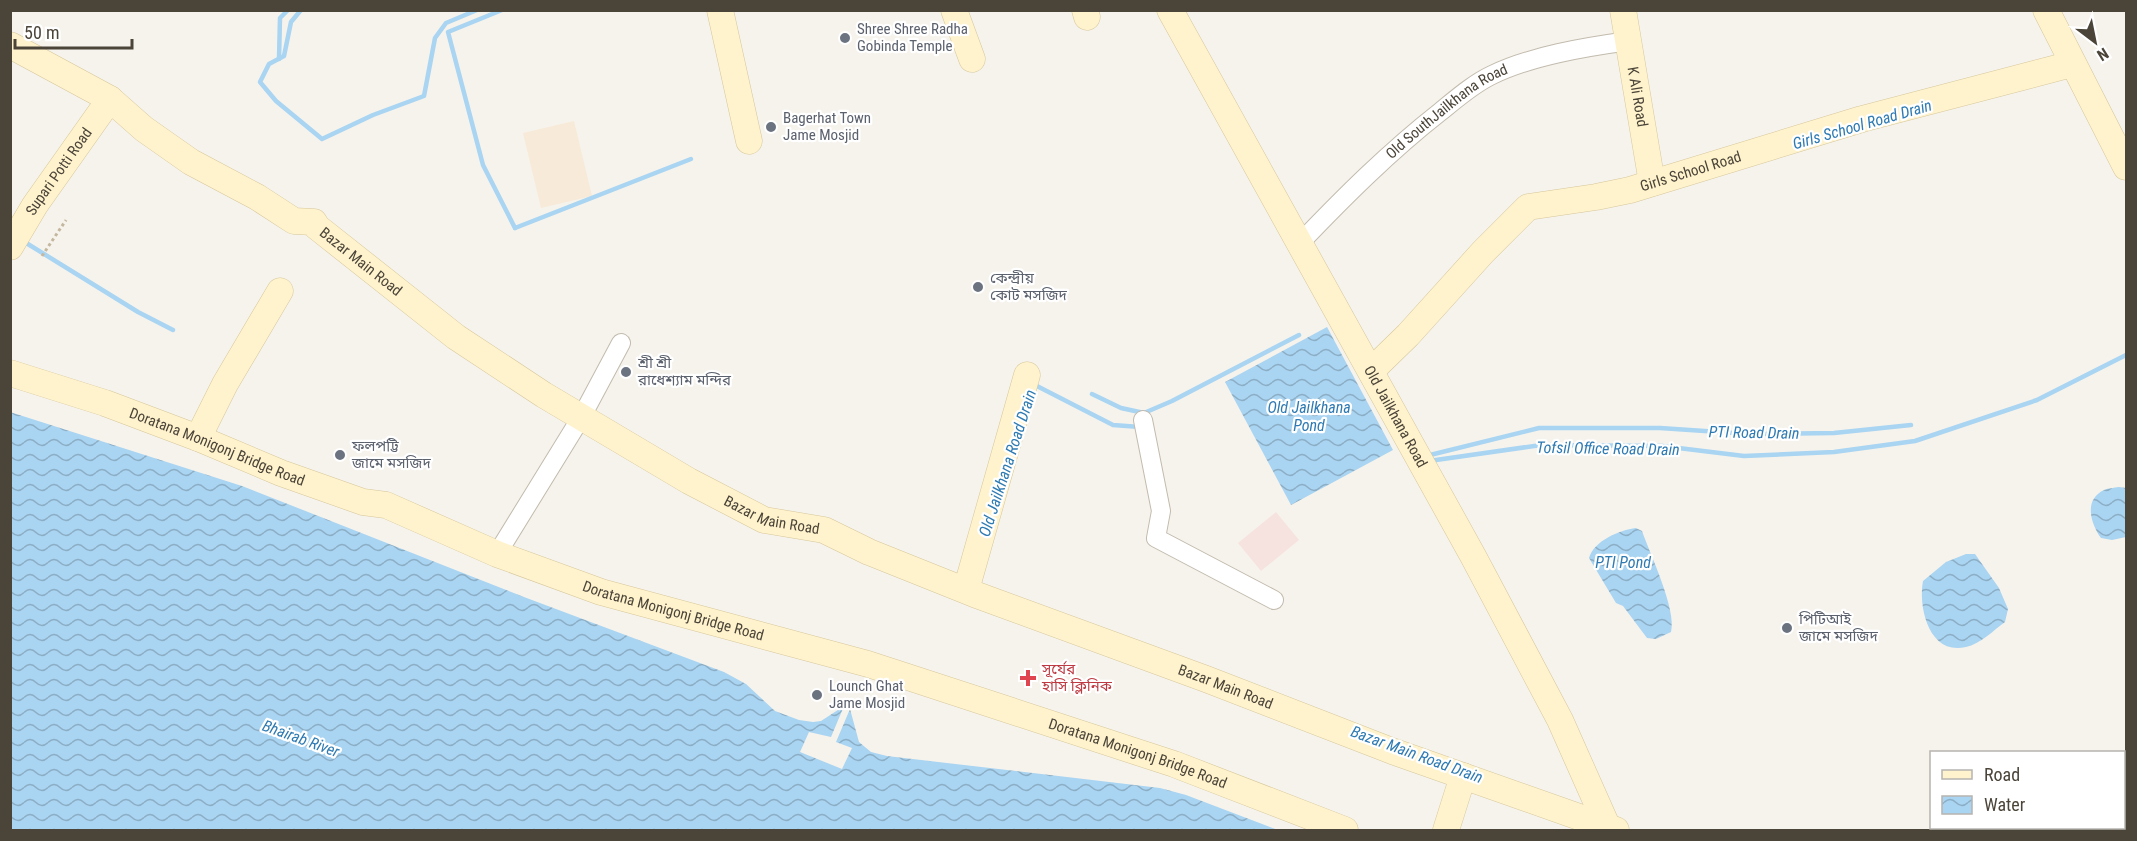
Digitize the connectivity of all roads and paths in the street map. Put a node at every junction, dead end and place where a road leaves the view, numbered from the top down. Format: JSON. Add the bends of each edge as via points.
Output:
{"nodes":[{"id":1,"x":720,"y":10,"type":"edge"},
{"id":2,"x":954,"y":10,"type":"edge"},
{"id":3,"x":1170,"y":10,"type":"edge"},
{"id":4,"x":1623,"y":10,"type":"edge"},
{"id":5,"x":2046,"y":10,"type":"edge"},
{"id":6,"x":1629,"y":41,"type":"junction"},
{"id":7,"x":10,"y":45,"type":"edge"},
{"id":8,"x":972,"y":59,"type":"dead end"},
{"id":9,"x":2072,"y":64,"type":"junction"},
{"id":10,"x":110,"y":99,"type":"junction"},
{"id":11,"x":2117,"y":127,"type":"edge"},
{"id":12,"x":749,"y":141,"type":"dead end"},
{"id":13,"x":2127,"y":167,"type":"edge"},
{"id":14,"x":1652,"y":183,"type":"junction"},
{"id":15,"x":66,"y":220,"type":"dead end"},
{"id":16,"x":1300,"y":243,"type":"junction"},
{"id":17,"x":10,"y":247,"type":"edge"},
{"id":18,"x":42,"y":256,"type":"dead end"},
{"id":19,"x":279,"y":291,"type":"dead end"},
{"id":20,"x":621,"y":343,"type":"dead end"},
{"id":21,"x":1371,"y":371,"type":"junction"},
{"id":22,"x":10,"y":373,"type":"edge"},
{"id":23,"x":1027,"y":375,"type":"dead end"},
{"id":24,"x":582,"y":416,"type":"junction"},
{"id":25,"x":1143,"y":420,"type":"dead end"},
{"id":26,"x":198,"y":438,"type":"junction"},
{"id":27,"x":497,"y":554,"type":"junction"},
{"id":28,"x":966,"y":590,"type":"junction"},
{"id":29,"x":1274,"y":600,"type":"dead end"},
{"id":30,"x":1463,"y":776,"type":"junction"},
{"id":31,"x":1612,"y":829,"type":"edge"},
{"id":32,"x":1345,"y":831,"type":"edge"},
{"id":33,"x":1446,"y":831,"type":"edge"}],
"edges":[{"from":1,"to":12,"type":"street"},
{"from":2,"to":8,"type":"street"},
{"from":3,"to":16,"type":"street","name":"Old Jailkhana Road"},
{"from":4,"to":6,"type":"street","name":"K Ali Road"},
{"from":5,"to":9,"type":"street"},
{"from":6,"to":14,"type":"street","name":"K Ali Road"},
{"from":6,"to":16,"type":"street","name":"Old SouthJailkhana Road","via":[[1543,57],[1491,75],[1404,140]]},
{"from":7,"to":10,"type":"street","name":"Bazar Main Road"},
{"from":9,"to":11,"type":"street"},
{"from":9,"to":14,"type":"street","name":"Girls School Road","via":[[1862,119]]},
{"from":10,"to":17,"type":"street","name":"Supari Potti Road"},
{"from":10,"to":24,"type":"street","name":"Bazar Main Road","via":[[191,162],[294,221],[314,222],[456,337]]},
{"from":11,"to":13,"type":"street"},
{"from":14,"to":21,"type":"street","name":"Girls School Road","via":[[1596,197],[1528,207]]},
{"from":15,"to":18,"type":"path"},
{"from":16,"to":21,"type":"street","name":"Old Jailkhana Road"},
{"from":19,"to":26,"type":"street"},
{"from":20,"to":24,"type":"street"},
{"from":21,"to":31,"type":"street","name":"Old Jailkhana Road","via":[[1560,720]]},
{"from":22,"to":26,"type":"street","name":"Doratana Monigonj Bridge Road"},
{"from":23,"to":28,"type":"street"},
{"from":24,"to":27,"type":"street"},
{"from":24,"to":28,"type":"street","name":"Bazar Main Road","via":[[689,481],[764,520],[824,530]]},
{"from":25,"to":29,"type":"street","via":[[1161,511],[1156,538]]},
{"from":26,"to":27,"type":"street","name":"Doratana Monigonj Bridge Road","via":[[281,473],[363,502],[386,505]]},
{"from":27,"to":32,"type":"street","name":"Doratana Monigonj Bridge Road","via":[[601,592],[880,668],[1174,764]]},
{"from":28,"to":30,"type":"street","name":"Bazar Main Road"},
{"from":30,"to":31,"type":"street","name":"Bazar Main Road"},
{"from":30,"to":33,"type":"street"}]}
